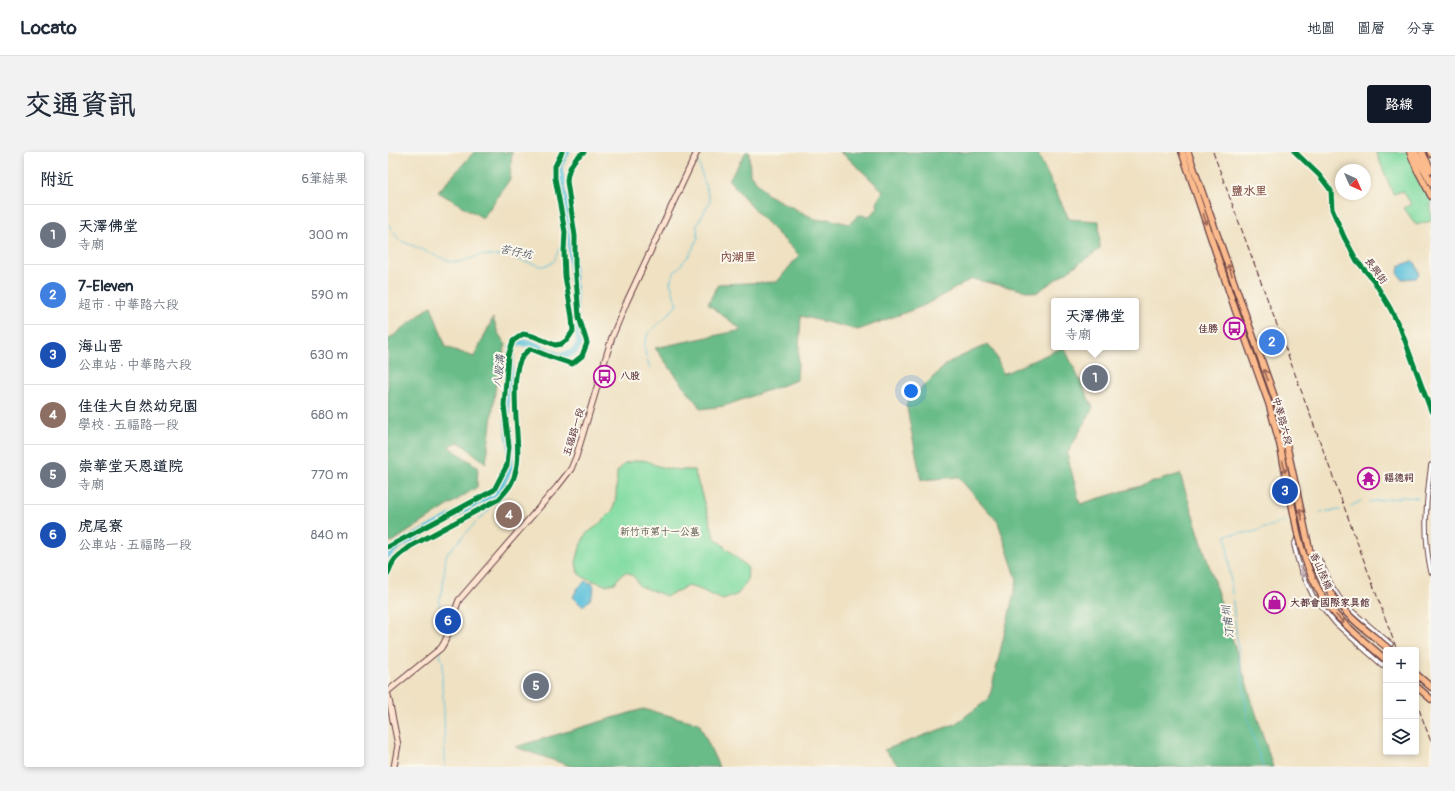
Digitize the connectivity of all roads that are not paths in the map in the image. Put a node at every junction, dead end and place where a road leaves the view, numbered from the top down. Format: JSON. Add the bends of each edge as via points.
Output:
{"nodes":[{"id":1,"x":697,"y":152,"type":"edge"},
{"id":2,"x":1182,"y":152,"type":"edge"},
{"id":3,"x":1188,"y":152,"type":"edge"},
{"id":4,"x":1295,"y":152,"type":"edge"},
{"id":5,"x":1410,"y":152,"type":"edge"},
{"id":6,"x":1416,"y":152,"type":"edge"},
{"id":7,"x":1422,"y":152,"type":"edge"},
{"id":8,"x":1431,"y":170,"type":"edge"},
{"id":9,"x":1418,"y":171,"type":"joint"},
{"id":10,"x":1431,"y":182,"type":"edge"},
{"id":11,"x":1431,"y":196,"type":"edge"},
{"id":12,"x":1431,"y":411,"type":"edge"},
{"id":13,"x":1431,"y":464,"type":"edge"},
{"id":14,"x":1298,"y":535,"type":"junction"},
{"id":15,"x":1310,"y":552,"type":"joint"},
{"id":16,"x":1431,"y":572,"type":"edge"},
{"id":17,"x":1386,"y":647,"type":"edge"},
{"id":18,"x":1383,"y":657,"type":"edge"},
{"id":19,"x":1383,"y":662,"type":"edge"},
{"id":20,"x":1419,"y":677,"type":"edge"},
{"id":21,"x":1431,"y":687,"type":"edge"},
{"id":22,"x":1419,"y":689,"type":"edge"},
{"id":23,"x":388,"y":692,"type":"edge"},
{"id":24,"x":388,"y":695,"type":"edge"},
{"id":25,"x":1431,"y":699,"type":"edge"},
{"id":26,"x":394,"y":767,"type":"edge"}],
"edges":[{"from":1,"to":23,"type":"main road","name":"五福路一段","via":[[612,337],[571,469],[459,600],[446,641],[441,648]]},
{"from":2,"to":14,"type":"main road","name":"中華路六段","one_way":true,"via":[[1269,404],[1280,444]]},
{"from":15,"to":3,"type":"main road","name":"中華路六段","one_way":true,"via":[[1283,423]]},
{"from":4,"to":12,"type":"street","name":"長興街","via":[[1319,175],[1331,191],[1332,209],[1344,237],[1357,261],[1374,281],[1390,308],[1401,330]]},
{"from":5,"to":9,"type":"highway"},
{"from":6,"to":10,"type":"highway"},
{"from":7,"to":8,"type":"highway"},
{"from":9,"to":11,"type":"main road"},
{"from":13,"to":16,"type":"street","via":[[1426,501],[1426,548]]},
{"from":14,"to":18,"type":"main road","name":"香山陸橋","one_way":true,"bridge":true,"via":[[1303,556],[1325,600],[1343,622]]},
{"from":14,"to":19,"type":"street","name":"中華路六段","one_way":true,"via":[[1294,545],[1300,568],[1313,596],[1336,624],[1382,664]]},
{"from":15,"to":17,"type":"main road","name":"香山陸橋","bridge":true,"via":[[1320,576],[1336,601]]},
{"from":20,"to":21,"type":"main road"},
{"from":22,"to":25,"type":"main road"},
{"from":24,"to":26,"type":"main road","via":[[398,744]]}]}
